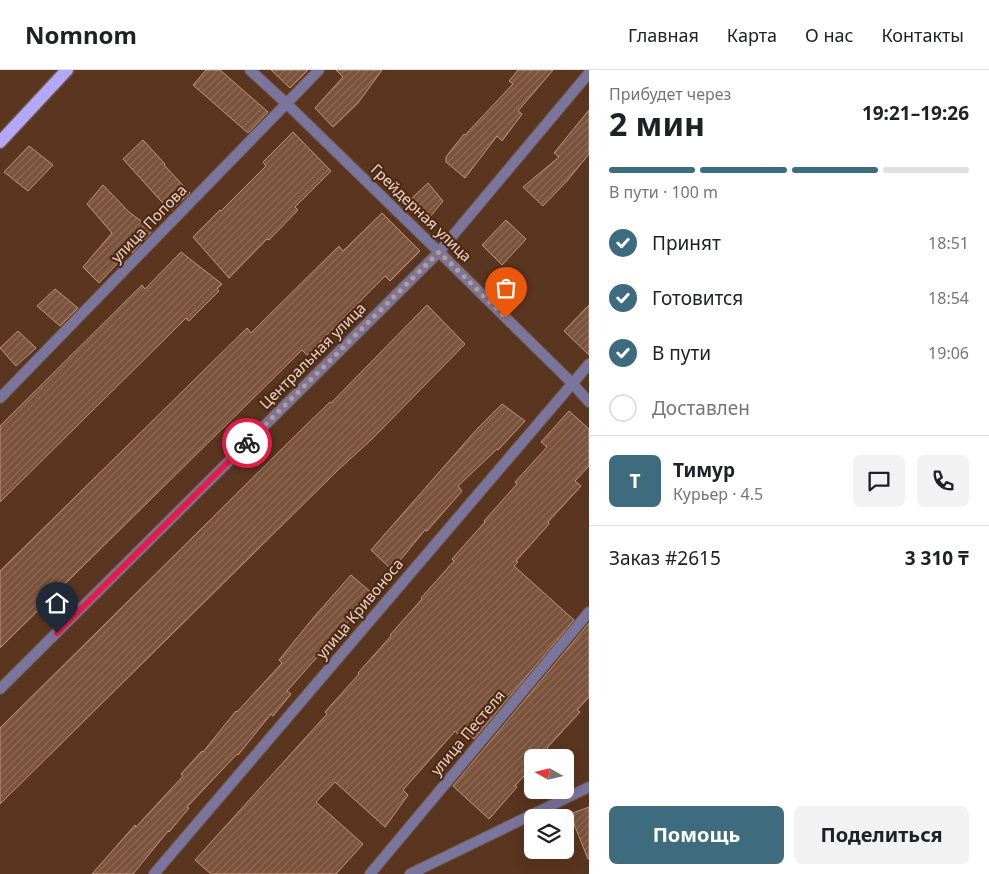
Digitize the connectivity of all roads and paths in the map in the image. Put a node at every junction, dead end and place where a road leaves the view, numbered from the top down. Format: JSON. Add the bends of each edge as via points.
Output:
{"nodes":[{"id":1,"x":67,"y":70,"type":"edge"},
{"id":2,"x":250,"y":70,"type":"edge"},
{"id":3,"x":319,"y":70,"type":"edge"},
{"id":4,"x":589,"y":73,"type":"edge"},
{"id":5,"x":287,"y":104,"type":"junction"},
{"id":6,"x":0,"y":142,"type":"edge"},
{"id":7,"x":439,"y":252,"type":"junction"},
{"id":8,"x":589,"y":364,"type":"edge"},
{"id":9,"x":572,"y":383,"type":"junction"},
{"id":10,"x":0,"y":398,"type":"edge"},
{"id":11,"x":589,"y":402,"type":"edge"},
{"id":12,"x":589,"y":612,"type":"edge"},
{"id":13,"x":0,"y":689,"type":"edge"},
{"id":14,"x":589,"y":787,"type":"edge"},
{"id":15,"x":154,"y":874,"type":"edge"},
{"id":16,"x":370,"y":874,"type":"edge"},
{"id":17,"x":410,"y":874,"type":"edge"}],
"edges":[{"from":1,"to":6,"type":"main road"},
{"from":2,"to":5,"type":"street","name":"Грейдерная улица"},
{"from":3,"to":5,"type":"street","name":"улица Попова"},
{"from":4,"to":7,"type":"street","name":"Центральная улица"},
{"from":5,"to":7,"type":"street","name":"Грейдерная улица"},
{"from":5,"to":10,"type":"street","name":"улица Попова"},
{"from":7,"to":9,"type":"street","name":"Грейдерная улица"},
{"from":7,"to":13,"type":"street","name":"Центральная улица"},
{"from":8,"to":9,"type":"street","name":"улица Кривоноса"},
{"from":9,"to":11,"type":"street","name":"Грейдерная улица"},
{"from":9,"to":15,"type":"street","name":"улица Кривоноса"},
{"from":12,"to":16,"type":"street","name":"улица Пестеля"},
{"from":14,"to":17,"type":"street"}]}
